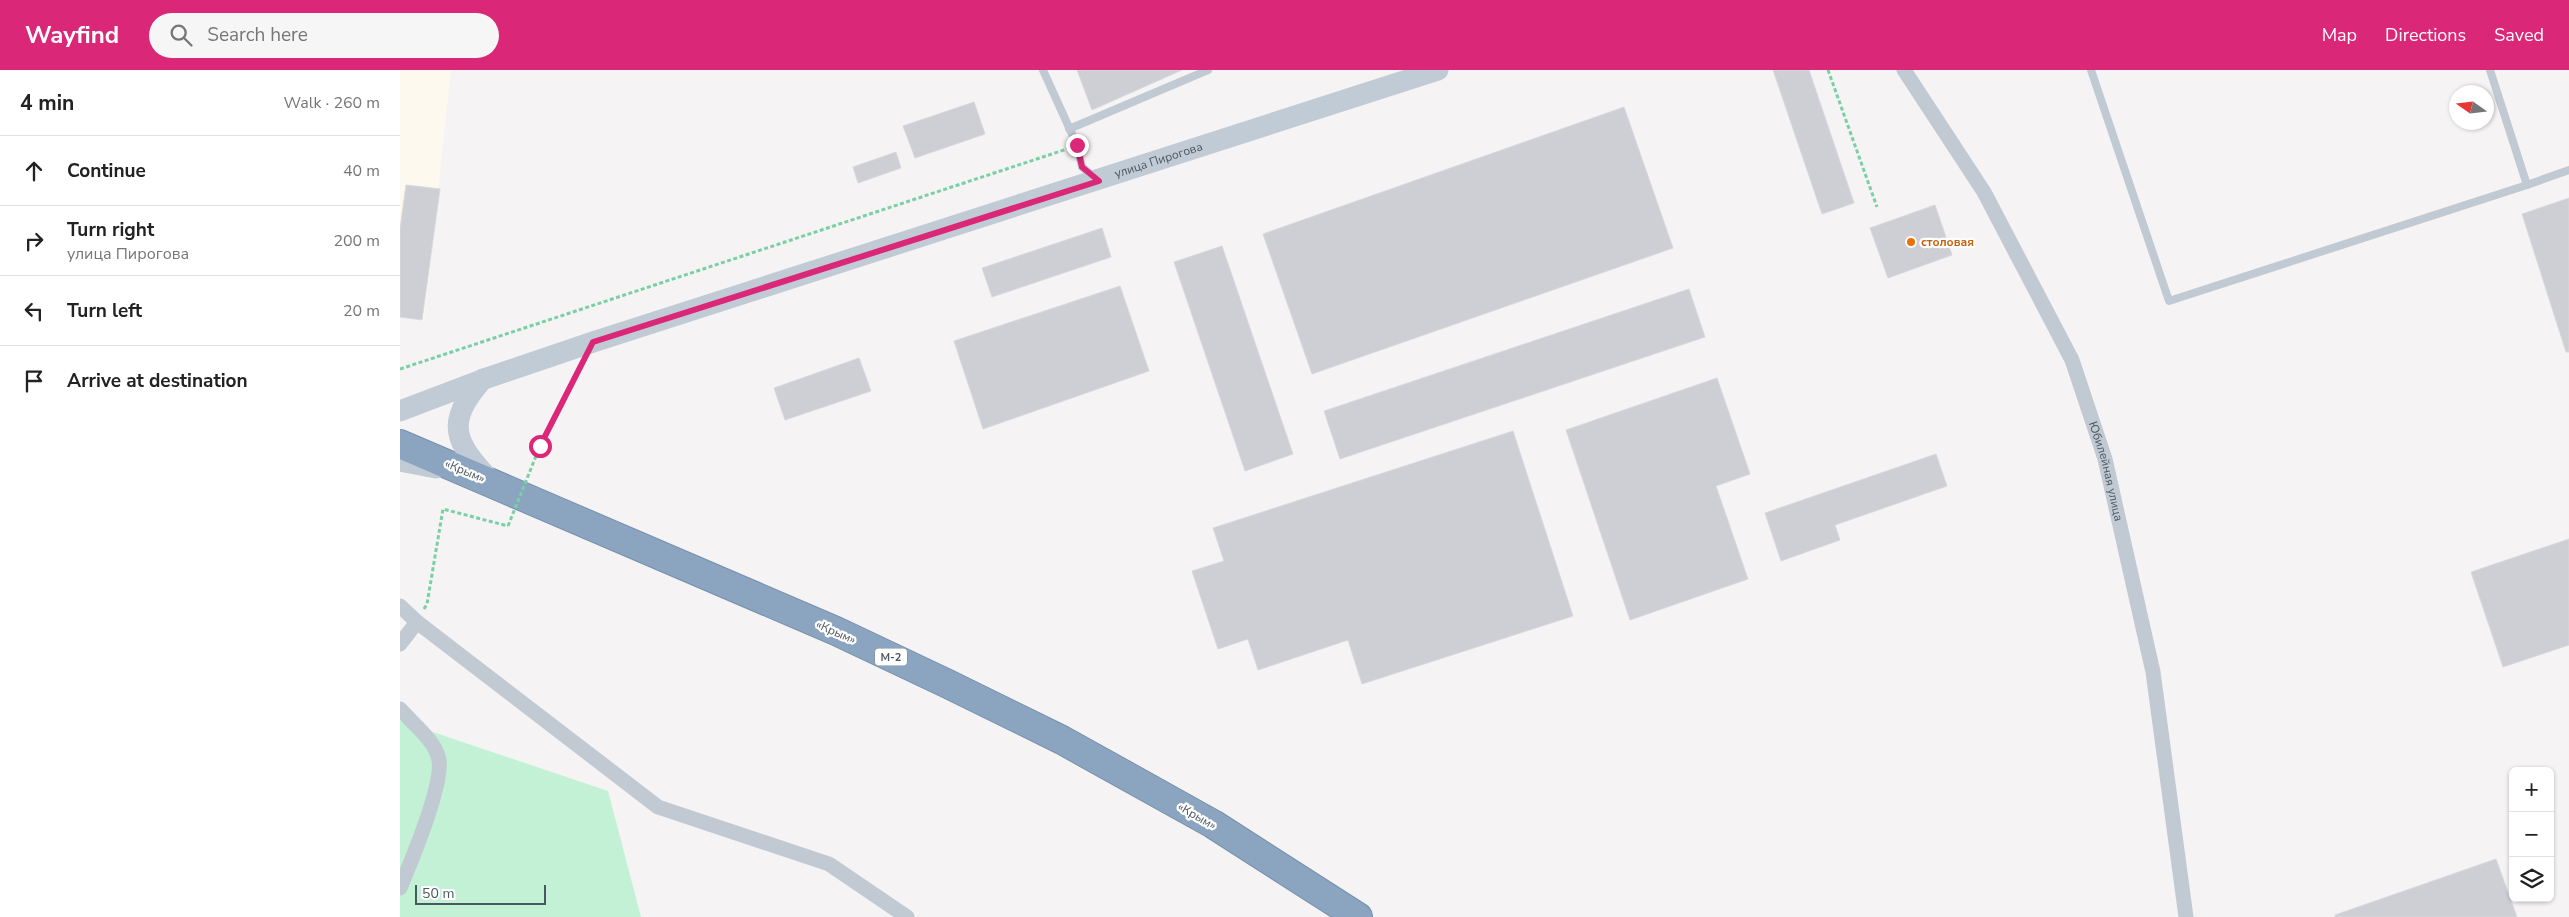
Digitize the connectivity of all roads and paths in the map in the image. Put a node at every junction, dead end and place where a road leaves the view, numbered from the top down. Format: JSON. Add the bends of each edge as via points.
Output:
{"nodes":[{"id":1,"x":1043,"y":70,"type":"edge"},
{"id":2,"x":1208,"y":70,"type":"edge"},
{"id":3,"x":1438,"y":70,"type":"edge"},
{"id":4,"x":1828,"y":70,"type":"edge"},
{"id":5,"x":1904,"y":70,"type":"edge"},
{"id":6,"x":2091,"y":70,"type":"edge"},
{"id":7,"x":2490,"y":70,"type":"edge"},
{"id":8,"x":1069,"y":129,"type":"junction"},
{"id":9,"x":1077,"y":145,"type":"junction"},
{"id":10,"x":2569,"y":170,"type":"edge"},
{"id":11,"x":1099,"y":181,"type":"junction"},
{"id":12,"x":2527,"y":185,"type":"junction"},
{"id":13,"x":1877,"y":206,"type":"dead end"},
{"id":14,"x":593,"y":342,"type":"junction"},
{"id":15,"x":400,"y":369,"type":"edge"},
{"id":16,"x":484,"y":379,"type":"junction"},
{"id":17,"x":400,"y":403,"type":"edge"},
{"id":18,"x":400,"y":411,"type":"edge"},
{"id":19,"x":400,"y":444,"type":"edge"},
{"id":20,"x":400,"y":461,"type":"edge"},
{"id":21,"x":492,"y":482,"type":"junction"},
{"id":22,"x":400,"y":606,"type":"edge"},
{"id":23,"x":417,"y":622,"type":"junction"},
{"id":24,"x":400,"y":644,"type":"edge"},
{"id":25,"x":400,"y":709,"type":"edge"},
{"id":26,"x":400,"y":888,"type":"edge"},
{"id":27,"x":907,"y":917,"type":"edge"},
{"id":28,"x":1358,"y":917,"type":"edge"},
{"id":29,"x":2186,"y":917,"type":"edge"}],
"edges":[{"from":1,"to":8,"type":"lane"},
{"from":2,"to":8,"type":"lane"},
{"from":3,"to":11,"type":"street","name":"улица Пирогова"},
{"from":4,"to":13,"type":"path"},
{"from":5,"to":29,"type":"street","name":"Юбилейная улица","via":[[1984,192],[2072,360],[2105,459],[2153,672]]},
{"from":6,"to":12,"type":"lane","via":[[2169,301]]},
{"from":7,"to":12,"type":"lane"},
{"from":8,"to":9,"type":"lane"},
{"from":9,"to":11,"type":"lane","via":[[1082,167]]},
{"from":9,"to":15,"type":"path"},
{"from":10,"to":12,"type":"lane"},
{"from":11,"to":14,"type":"street","name":"улица Пирогова"},
{"from":14,"to":16,"type":"street","name":"улица Пирогова"},
{"from":14,"to":23,"type":"path","bridge":true,"via":[[540,446],[508,526],[443,509],[427,604]]},
{"from":16,"to":17,"type":"street","via":[[430,400]]},
{"from":16,"to":18,"type":"street"},
{"from":16,"to":21,"type":"street","via":[[468,396],[457,426],[474,464]]},
{"from":19,"to":21,"type":"highway","name":"«Крым»","number":"М-2"},
{"from":20,"to":21,"type":"street"},
{"from":21,"to":28,"type":"highway","name":"«Крым»","number":"М-2","via":[[836,631],[1062,740],[1213,824]]},
{"from":22,"to":23,"type":"street"},
{"from":23,"to":24,"type":"street"},
{"from":23,"to":27,"type":"street","via":[[658,807],[829,864]]},
{"from":25,"to":26,"type":"street","via":[[434,748],[439,760],[424,826]]}]}
